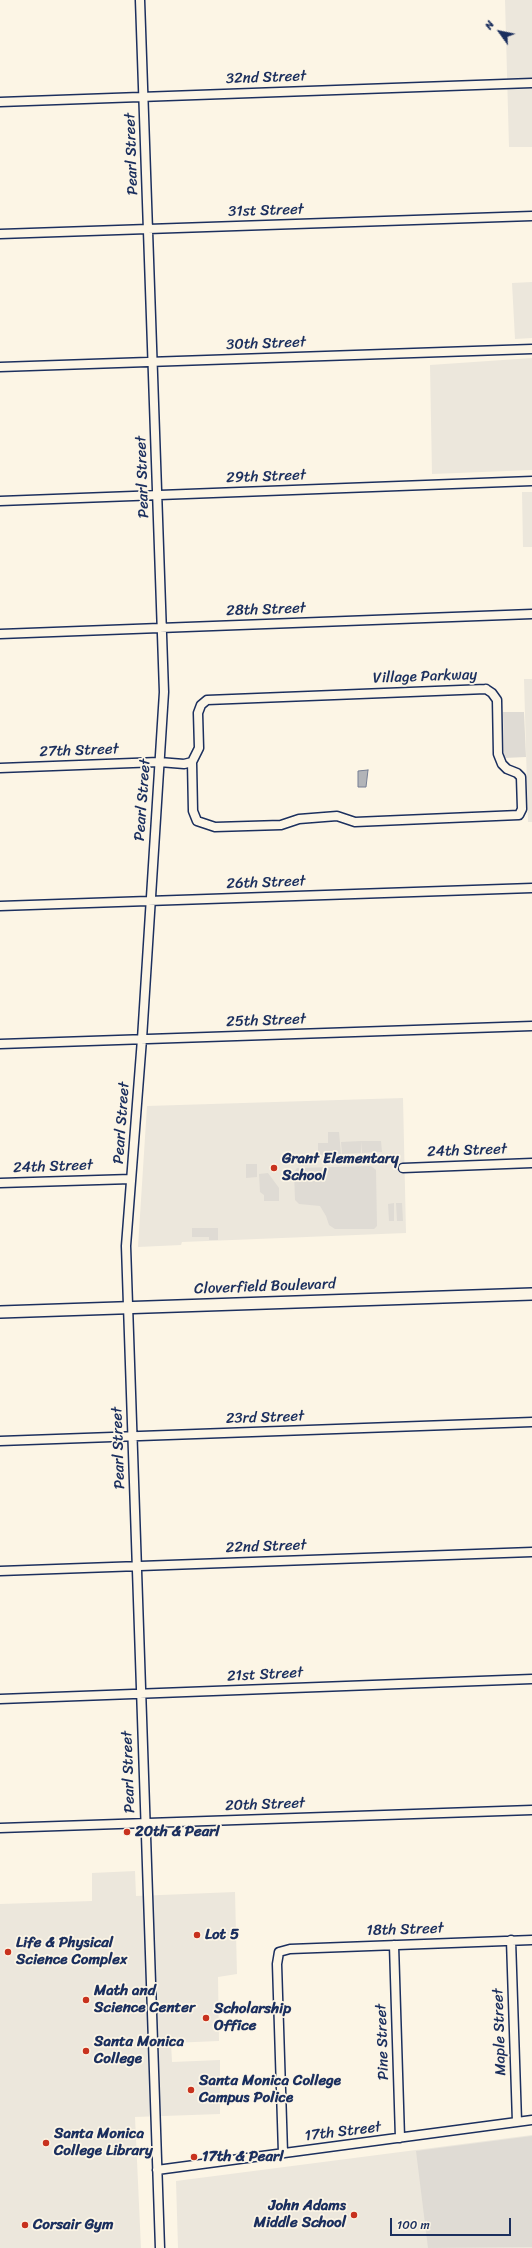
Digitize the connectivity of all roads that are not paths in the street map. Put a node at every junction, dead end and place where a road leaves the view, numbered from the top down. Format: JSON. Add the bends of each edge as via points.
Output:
{"nodes":[{"id":1,"x":140,"y":0,"type":"edge"},
{"id":2,"x":532,"y":83,"type":"edge"},
{"id":3,"x":144,"y":96,"type":"junction"},
{"id":4,"x":0,"y":102,"type":"edge"},
{"id":5,"x":532,"y":216,"type":"edge"},
{"id":6,"x":148,"y":228,"type":"junction"},
{"id":7,"x":0,"y":234,"type":"edge"},
{"id":8,"x":532,"y":349,"type":"edge"},
{"id":9,"x":154,"y":361,"type":"junction"},
{"id":10,"x":0,"y":367,"type":"edge"},
{"id":11,"x":532,"y":481,"type":"edge"},
{"id":12,"x":158,"y":495,"type":"junction"},
{"id":13,"x":0,"y":501,"type":"edge"},
{"id":14,"x":532,"y":614,"type":"edge"},
{"id":15,"x":162,"y":628,"type":"junction"},
{"id":16,"x":0,"y":634,"type":"edge"},
{"id":17,"x":159,"y":762,"type":"junction"},
{"id":18,"x":192,"y":762,"type":"junction"},
{"id":19,"x":0,"y":768,"type":"edge"},
{"id":20,"x":532,"y":888,"type":"edge"},
{"id":21,"x":150,"y":902,"type":"junction"},
{"id":22,"x":0,"y":906,"type":"edge"},
{"id":23,"x":532,"y":1026,"type":"edge"},
{"id":24,"x":142,"y":1040,"type":"junction"},
{"id":25,"x":0,"y":1044,"type":"edge"},
{"id":26,"x":532,"y":1163,"type":"edge"},
{"id":27,"x":403,"y":1168,"type":"dead end"},
{"id":28,"x":131,"y":1179,"type":"junction"},
{"id":29,"x":0,"y":1183,"type":"edge"},
{"id":30,"x":532,"y":1294,"type":"edge"},
{"id":31,"x":128,"y":1308,"type":"junction"},
{"id":32,"x":0,"y":1312,"type":"edge"},
{"id":33,"x":532,"y":1422,"type":"edge"},
{"id":34,"x":132,"y":1436,"type":"junction"},
{"id":35,"x":0,"y":1441,"type":"edge"},
{"id":36,"x":532,"y":1552,"type":"edge"},
{"id":37,"x":137,"y":1566,"type":"junction"},
{"id":38,"x":0,"y":1571,"type":"edge"},
{"id":39,"x":532,"y":1679,"type":"edge"},
{"id":40,"x":140,"y":1694,"type":"junction"},
{"id":41,"x":0,"y":1699,"type":"edge"},
{"id":42,"x":532,"y":1810,"type":"edge"},
{"id":43,"x":145,"y":1823,"type":"junction"},
{"id":44,"x":0,"y":1828,"type":"edge"},
{"id":45,"x":511,"y":1940,"type":"junction"},
{"id":46,"x":532,"y":1940,"type":"edge"},
{"id":47,"x":394,"y":1945,"type":"junction"},
{"id":48,"x":532,"y":2120,"type":"edge"},
{"id":49,"x":517,"y":2122,"type":"junction"},
{"id":50,"x":400,"y":2138,"type":"junction"},
{"id":51,"x":283,"y":2153,"type":"junction"},
{"id":52,"x":157,"y":2170,"type":"junction"},
{"id":53,"x":160,"y":2248,"type":"edge"}],
"edges":[{"from":1,"to":3,"type":"street","name":"Pearl Street"},
{"from":2,"to":3,"type":"street","name":"32nd Street"},
{"from":3,"to":4,"type":"street","name":"32nd Street"},
{"from":3,"to":6,"type":"street","name":"Pearl Street"},
{"from":5,"to":6,"type":"street","name":"31st Street"},
{"from":6,"to":7,"type":"street","name":"31st Street"},
{"from":6,"to":9,"type":"street","name":"Pearl Street"},
{"from":8,"to":9,"type":"street","name":"30th Street"},
{"from":9,"to":10,"type":"street","name":"30th Street"},
{"from":9,"to":12,"type":"street","name":"Pearl Street"},
{"from":11,"to":12,"type":"street","name":"29th Street"},
{"from":12,"to":13,"type":"street","name":"29th Street"},
{"from":12,"to":15,"type":"street","name":"Pearl Street"},
{"from":14,"to":15,"type":"street","name":"28th Street"},
{"from":15,"to":16,"type":"street","name":"28th Street"},
{"from":15,"to":17,"type":"street","name":"Pearl Street","via":[[164,692]]},
{"from":17,"to":18,"type":"street","name":"27th Street"},
{"from":17,"to":19,"type":"street","name":"27th Street"},
{"from":17,"to":21,"type":"street","name":"Pearl Street"},
{"from":18,"to":18,"type":"street","name":"Village Parkway","via":[[193,811],[197,821],[215,827],[281,825],[299,819],[337,816],[355,822],[512,816],[519,815],[522,809],[520,777],[518,773],[502,764],[498,754],[497,700],[486,690],[207,700],[201,705],[198,713],[199,748]]},
{"from":20,"to":21,"type":"street","name":"26th Street"},
{"from":21,"to":22,"type":"street","name":"26th Street"},
{"from":21,"to":24,"type":"street","name":"Pearl Street"},
{"from":23,"to":24,"type":"street","name":"25th Street"},
{"from":24,"to":25,"type":"street","name":"25th Street"},
{"from":24,"to":28,"type":"street","name":"Pearl Street"},
{"from":26,"to":27,"type":"street","name":"24th Street"},
{"from":28,"to":29,"type":"street","name":"24th Street"},
{"from":28,"to":31,"type":"street","name":"Pearl Street","via":[[126,1246]]},
{"from":30,"to":31,"type":"street","name":"Cloverfield Boulevard"},
{"from":31,"to":32,"type":"street","name":"Cloverfield Boulevard"},
{"from":31,"to":34,"type":"street","name":"Pearl Street"},
{"from":33,"to":34,"type":"street","name":"23rd Street"},
{"from":34,"to":35,"type":"street","name":"23rd Street"},
{"from":34,"to":37,"type":"street","name":"Pearl Street"},
{"from":36,"to":37,"type":"street","name":"22nd Street"},
{"from":37,"to":38,"type":"street","name":"22nd Street"},
{"from":37,"to":40,"type":"street","name":"Pearl Street"},
{"from":39,"to":40,"type":"street","name":"21st Street"},
{"from":40,"to":41,"type":"street","name":"21st Street"},
{"from":40,"to":43,"type":"street","name":"Pearl Street"},
{"from":42,"to":43,"type":"street","name":"20th Street"},
{"from":43,"to":44,"type":"street","name":"20th Street"},
{"from":43,"to":52,"type":"street","name":"Pearl Street"},
{"from":45,"to":46,"type":"street","name":"18th Street"},
{"from":45,"to":47,"type":"street","name":"18th Street"},
{"from":45,"to":49,"type":"street","name":"Maple Street"},
{"from":47,"to":50,"type":"street","name":"Pine Street"},
{"from":47,"to":51,"type":"street","name":"18th Street","via":[[290,1949],[279,1952],[277,1964]]},
{"from":48,"to":49,"type":"street","name":"17th Street"},
{"from":49,"to":50,"type":"street","name":"17th Street"},
{"from":50,"to":51,"type":"street","name":"17th Street"},
{"from":51,"to":52,"type":"street","name":"17th Street"},
{"from":52,"to":53,"type":"street","name":"Pearl Street"}]}
